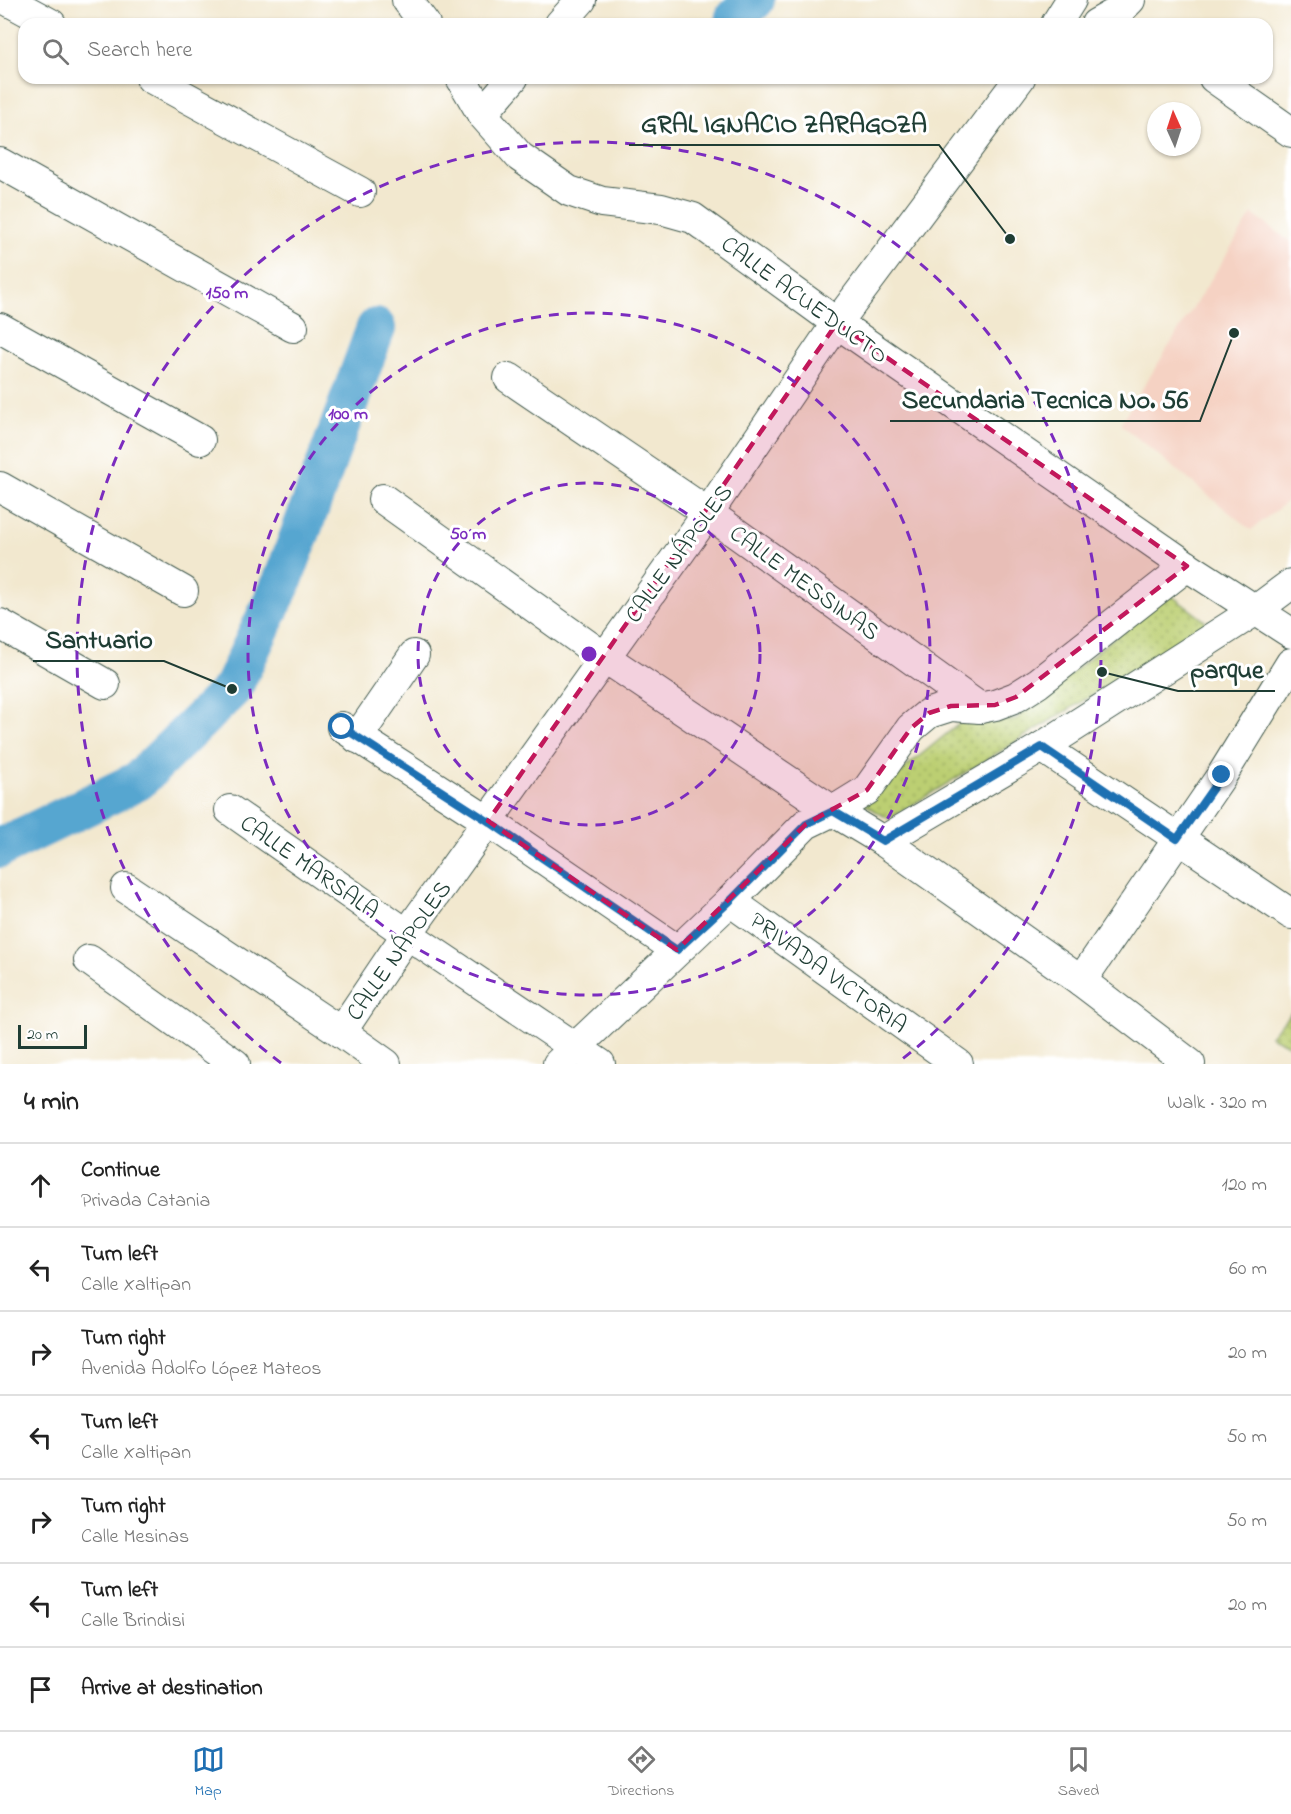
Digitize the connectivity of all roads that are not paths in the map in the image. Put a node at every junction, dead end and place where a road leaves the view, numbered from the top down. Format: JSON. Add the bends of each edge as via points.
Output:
{"nodes":[{"id":1,"x":7,"y":0,"type":"edge"},
{"id":2,"x":407,"y":0,"type":"edge"},
{"id":3,"x":581,"y":0,"type":"edge"},
{"id":4,"x":1071,"y":0,"type":"edge"},
{"id":5,"x":40,"y":18,"type":"edge"},
{"id":6,"x":420,"y":18,"type":"edge"},
{"id":7,"x":565,"y":18,"type":"edge"},
{"id":8,"x":1060,"y":18,"type":"edge"},
{"id":9,"x":162,"y":84,"type":"edge"},
{"id":10,"x":464,"y":84,"type":"edge"},
{"id":11,"x":508,"y":84,"type":"edge"},
{"id":12,"x":1016,"y":84,"type":"edge"},
{"id":13,"x":1223,"y":84,"type":"edge"},
{"id":14,"x":482,"y":114,"type":"junction"},
{"id":15,"x":1291,"y":132,"type":"edge"},
{"id":16,"x":0,"y":163,"type":"edge"},
{"id":17,"x":360,"y":192,"type":"dead end"},
{"id":18,"x":837,"y":323,"type":"junction"},
{"id":19,"x":293,"y":327,"type":"dead end"},
{"id":20,"x":0,"y":328,"type":"edge"},
{"id":21,"x":509,"y":378,"type":"dead end"},
{"id":22,"x":200,"y":440,"type":"dead end"},
{"id":23,"x":0,"y":487,"type":"edge"},
{"id":24,"x":383,"y":499,"type":"dead end"},
{"id":25,"x":708,"y":513,"type":"junction"},
{"id":26,"x":1187,"y":566,"type":"junction"},
{"id":27,"x":1291,"y":584,"type":"edge"},
{"id":28,"x":183,"y":591,"type":"dead end"},
{"id":29,"x":1256,"y":610,"type":"junction"},
{"id":30,"x":0,"y":624,"type":"edge"},
{"id":31,"x":1291,"y":633,"type":"edge"},
{"id":32,"x":414,"y":655,"type":"dead end"},
{"id":33,"x":604,"y":657,"type":"junction"},
{"id":34,"x":1291,"y":663,"type":"edge"},
{"id":35,"x":105,"y":684,"type":"dead end"},
{"id":36,"x":980,"y":708,"type":"junction"},
{"id":37,"x":1042,"y":747,"type":"junction"},
{"id":38,"x":230,"y":810,"type":"dead end"},
{"id":39,"x":833,"y":811,"type":"junction"},
{"id":40,"x":488,"y":821,"type":"junction"},
{"id":41,"x":1177,"y":839,"type":"junction"},
{"id":42,"x":883,"y":841,"type":"junction"},
{"id":43,"x":126,"y":888,"type":"dead end"},
{"id":44,"x":730,"y":901,"type":"junction"},
{"id":45,"x":1291,"y":914,"type":"edge"},
{"id":46,"x":407,"y":934,"type":"junction"},
{"id":47,"x":677,"y":950,"type":"junction"},
{"id":48,"x":89,"y":960,"type":"dead end"},
{"id":49,"x":1081,"y":981,"type":"junction"},
{"id":50,"x":341,"y":1032,"type":"junction"},
{"id":51,"x":567,"y":1055,"type":"edge"},
{"id":52,"x":234,"y":1064,"type":"edge"},
{"id":53,"x":386,"y":1064,"type":"edge"},
{"id":54,"x":600,"y":1064,"type":"edge"},
{"id":55,"x":958,"y":1064,"type":"edge"},
{"id":56,"x":1190,"y":1064,"type":"edge"}],
"edges":[{"from":1,"to":5,"type":"street"},
{"from":2,"to":6,"type":"street"},
{"from":3,"to":7,"type":"street"},
{"from":4,"to":8,"type":"street"},
{"from":9,"to":17,"type":"street"},
{"from":10,"to":14,"type":"street","name":"CALLE ACUEDUCTO"},
{"from":11,"to":14,"type":"street"},
{"from":12,"to":18,"type":"street","name":"CALLE NÁPOLES"},
{"from":13,"to":15,"type":"street"},
{"from":14,"to":18,"type":"street","name":"CALLE ACUEDUCTO","via":[[520,157],[569,191],[602,202],[661,209],[693,218]]},
{"from":16,"to":19,"type":"street"},
{"from":18,"to":25,"type":"street","name":"CALLE NÁPOLES"},
{"from":18,"to":26,"type":"street","name":"CALLE ACUEDUCTO"},
{"from":20,"to":22,"type":"street"},
{"from":21,"to":25,"type":"street","name":"CALLE MESSINAS"},
{"from":23,"to":28,"type":"street"},
{"from":24,"to":33,"type":"street"},
{"from":25,"to":33,"type":"street","name":"CALLE NÁPOLES"},
{"from":25,"to":36,"type":"street","name":"CALLE MESSINAS"},
{"from":26,"to":29,"type":"street","name":"CALLE ACUEDUCTO"},
{"from":26,"to":36,"type":"street","via":[[1038,683],[1016,697]]},
{"from":27,"to":29,"type":"street"},
{"from":29,"to":31,"type":"street","name":"CALLE ACUEDUCTO"},
{"from":29,"to":37,"type":"street"},
{"from":30,"to":35,"type":"street"},
{"from":32,"to":40,"type":"street","via":[[349,732]]},
{"from":33,"to":39,"type":"street"},
{"from":33,"to":40,"type":"street","name":"CALLE NÁPOLES"},
{"from":34,"to":41,"type":"street"},
{"from":36,"to":39,"type":"street","via":[[951,706],[929,713],[911,728],[867,790]]},
{"from":37,"to":41,"type":"street"},
{"from":37,"to":42,"type":"street"},
{"from":38,"to":46,"type":"street","name":"CALLE MARSALA"},
{"from":39,"to":42,"type":"street"},
{"from":39,"to":44,"type":"street","via":[[806,824]]},
{"from":40,"to":46,"type":"street","name":"CALLE NÁPOLES"},
{"from":40,"to":47,"type":"street"},
{"from":41,"to":45,"type":"street"},
{"from":41,"to":49,"type":"street"},
{"from":42,"to":49,"type":"street"},
{"from":43,"to":50,"type":"street"},
{"from":44,"to":47,"type":"street"},
{"from":44,"to":55,"type":"street","name":"PRIVADA VICTORIA"},
{"from":46,"to":50,"type":"street","name":"CALLE NÁPOLES"},
{"from":46,"to":51,"type":"street","name":"CALLE MARSALA"},
{"from":47,"to":51,"type":"street"},
{"from":48,"to":52,"type":"street"},
{"from":49,"to":56,"type":"street"},
{"from":50,"to":53,"type":"street"},
{"from":51,"to":54,"type":"street","name":"CALLE MARSALA"}]}
